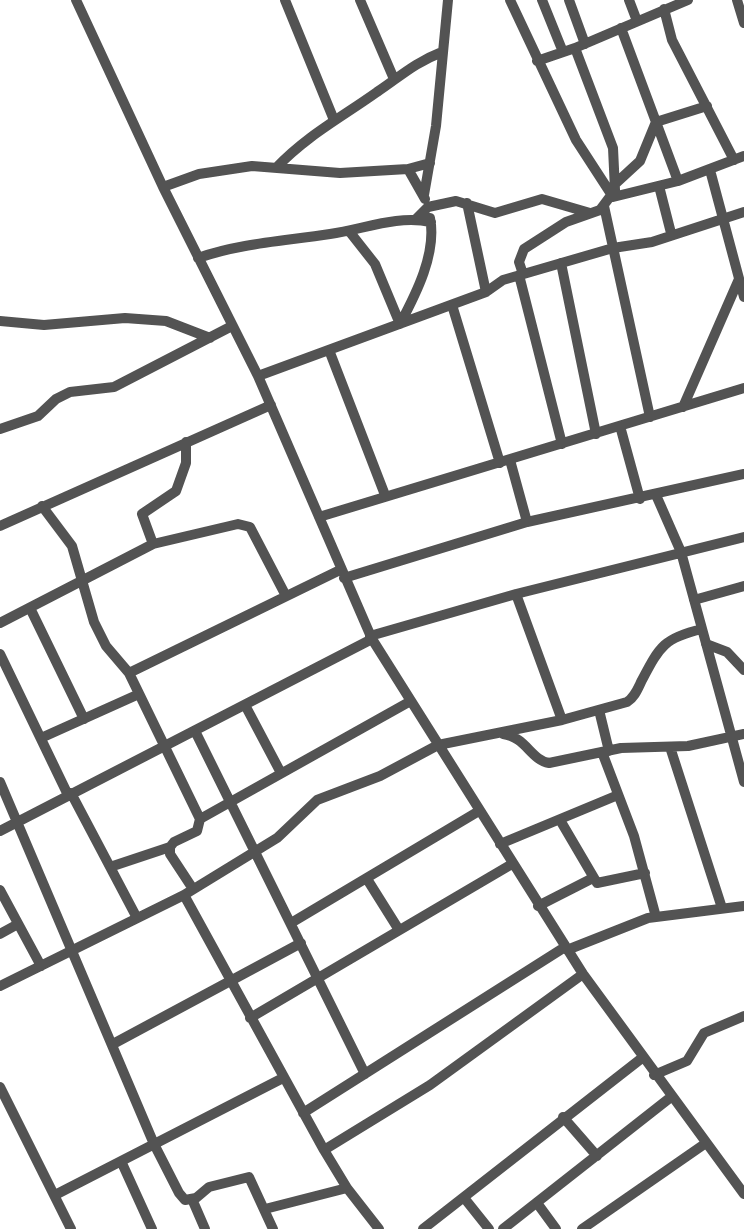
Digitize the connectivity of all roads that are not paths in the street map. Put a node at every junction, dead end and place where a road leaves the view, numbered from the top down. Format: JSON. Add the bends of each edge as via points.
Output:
{"nodes":[{"id":1,"x":76,"y":0,"type":"edge"},
{"id":2,"x":285,"y":0,"type":"edge"},
{"id":3,"x":360,"y":0,"type":"edge"},
{"id":4,"x":448,"y":0,"type":"edge"},
{"id":5,"x":510,"y":0,"type":"edge"},
{"id":6,"x":542,"y":0,"type":"edge"},
{"id":7,"x":569,"y":0,"type":"edge"},
{"id":8,"x":629,"y":0,"type":"edge"},
{"id":9,"x":737,"y":0,"type":"edge"},
{"id":10,"x":683,"y":1,"type":"edge"},
{"id":11,"x":664,"y":9,"type":"junction"},
{"id":12,"x":637,"y":21,"type":"junction"},
{"id":13,"x":744,"y":23,"type":"edge"},
{"id":14,"x":621,"y":28,"type":"junction"},
{"id":15,"x":580,"y":46,"type":"junction"},
{"id":16,"x":442,"y":52,"type":"junction"},
{"id":17,"x":564,"y":52,"type":"junction"},
{"id":18,"x":537,"y":61,"type":"junction"},
{"id":19,"x":394,"y":79,"type":"junction"},
{"id":20,"x":707,"y":106,"type":"junction"},
{"id":21,"x":334,"y":120,"type":"junction"},
{"id":22,"x":656,"y":122,"type":"junction"},
{"id":23,"x":739,"y":158,"type":"edge"},
{"id":24,"x":430,"y":163,"type":"junction"},
{"id":25,"x":276,"y":168,"type":"junction"},
{"id":26,"x":408,"y":169,"type":"junction"},
{"id":27,"x":710,"y":170,"type":"junction"},
{"id":28,"x":678,"y":181,"type":"junction"},
{"id":29,"x":615,"y":184,"type":"junction"},
{"id":30,"x":659,"y":186,"type":"junction"},
{"id":31,"x":163,"y":187,"type":"junction"},
{"id":32,"x":613,"y":197,"type":"junction"},
{"id":33,"x":426,"y":201,"type":"junction"},
{"id":34,"x":461,"y":202,"type":"junction"},
{"id":35,"x":604,"y":206,"type":"junction"},
{"id":36,"x":744,"y":212,"type":"edge"},
{"id":37,"x":590,"y":213,"type":"junction"},
{"id":38,"x":416,"y":219,"type":"junction"},
{"id":39,"x":723,"y":219,"type":"junction"},
{"id":40,"x":431,"y":222,"type":"junction"},
{"id":41,"x":349,"y":231,"type":"junction"},
{"id":42,"x":671,"y":233,"type":"junction"},
{"id":43,"x":613,"y":248,"type":"junction"},
{"id":44,"x":198,"y":258,"type":"junction"},
{"id":45,"x":561,"y":263,"type":"junction"},
{"id":46,"x":740,"y":266,"type":"edge"},
{"id":47,"x":521,"y":274,"type":"junction"},
{"id":48,"x":739,"y":279,"type":"junction"},
{"id":49,"x":486,"y":292,"type":"junction"},
{"id":50,"x":744,"y":297,"type":"edge"},
{"id":51,"x":452,"y":305,"type":"junction"},
{"id":52,"x":0,"y":321,"type":"edge"},
{"id":53,"x":400,"y":324,"type":"junction"},
{"id":54,"x":232,"y":326,"type":"junction"},
{"id":55,"x":210,"y":338,"type":"junction"},
{"id":56,"x":329,"y":350,"type":"junction"},
{"id":57,"x":258,"y":376,"type":"junction"},
{"id":58,"x":744,"y":388,"type":"edge"},
{"id":59,"x":271,"y":405,"type":"junction"},
{"id":60,"x":683,"y":407,"type":"junction"},
{"id":61,"x":650,"y":417,"type":"junction"},
{"id":62,"x":620,"y":426,"type":"junction"},
{"id":63,"x":0,"y":429,"type":"edge"},
{"id":64,"x":596,"y":434,"type":"junction"},
{"id":65,"x":186,"y":442,"type":"junction"},
{"id":66,"x":562,"y":444,"type":"junction"},
{"id":67,"x":505,"y":461,"type":"junction"},
{"id":68,"x":744,"y":474,"type":"edge"},
{"id":69,"x":385,"y":495,"type":"junction"},
{"id":70,"x":656,"y":495,"type":"junction"},
{"id":71,"x":640,"y":499,"type":"junction"},
{"id":72,"x":42,"y":506,"type":"junction"},
{"id":73,"x":318,"y":517,"type":"junction"},
{"id":74,"x":527,"y":522,"type":"junction"},
{"id":75,"x":0,"y":526,"type":"edge"},
{"id":76,"x":744,"y":537,"type":"edge"},
{"id":77,"x":153,"y":544,"type":"junction"},
{"id":78,"x":681,"y":552,"type":"junction"},
{"id":79,"x":342,"y":574,"type":"junction"},
{"id":80,"x":84,"y":582,"type":"junction"},
{"id":81,"x":744,"y":586,"type":"edge"},
{"id":82,"x":516,"y":594,"type":"junction"},
{"id":83,"x":286,"y":596,"type":"junction"},
{"id":84,"x":694,"y":600,"type":"junction"},
{"id":85,"x":30,"y":608,"type":"junction"},
{"id":86,"x":0,"y":623,"type":"edge"},
{"id":87,"x":702,"y":629,"type":"junction"},
{"id":88,"x":371,"y":638,"type":"junction"},
{"id":89,"x":706,"y":644,"type":"junction"},
{"id":90,"x":0,"y":654,"type":"edge"},
{"id":91,"x":744,"y":670,"type":"edge"},
{"id":92,"x":129,"y":673,"type":"junction"},
{"id":93,"x":139,"y":694,"type":"junction"},
{"id":94,"x":409,"y":702,"type":"junction"},
{"id":95,"x":244,"y":705,"type":"junction"},
{"id":96,"x":599,"y":710,"type":"junction"},
{"id":97,"x":84,"y":719,"type":"junction"},
{"id":98,"x":562,"y":719,"type":"junction"},
{"id":99,"x":195,"y":731,"type":"junction"},
{"id":100,"x":496,"y":733,"type":"junction"},
{"id":101,"x":744,"y":734,"type":"edge"},
{"id":102,"x":732,"y":737,"type":"junction"},
{"id":103,"x":41,"y":738,"type":"junction"},
{"id":104,"x":438,"y":745,"type":"junction"},
{"id":105,"x":164,"y":747,"type":"junction"},
{"id":106,"x":670,"y":747,"type":"junction"},
{"id":107,"x":606,"y":751,"type":"junction"},
{"id":108,"x":281,"y":773,"type":"junction"},
{"id":109,"x":0,"y":782,"type":"edge"},
{"id":110,"x":744,"y":782,"type":"edge"},
{"id":111,"x":70,"y":794,"type":"junction"},
{"id":112,"x":618,"y":795,"type":"junction"},
{"id":113,"x":229,"y":802,"type":"junction"},
{"id":114,"x":479,"y":811,"type":"junction"},
{"id":115,"x":200,"y":819,"type":"junction"},
{"id":116,"x":560,"y":820,"type":"junction"},
{"id":117,"x":19,"y":821,"type":"junction"},
{"id":118,"x":0,"y":831,"type":"edge"},
{"id":119,"x":500,"y":844,"type":"junction"},
{"id":120,"x":170,"y":847,"type":"junction"},
{"id":121,"x":256,"y":851,"type":"junction"},
{"id":122,"x":512,"y":864,"type":"junction"},
{"id":123,"x":110,"y":867,"type":"junction"},
{"id":124,"x":645,"y":873,"type":"junction"},
{"id":125,"x":593,"y":878,"type":"junction"},
{"id":126,"x":367,"y":879,"type":"junction"},
{"id":127,"x":0,"y":890,"type":"edge"},
{"id":128,"x":188,"y":892,"type":"junction"},
{"id":129,"x":538,"y":906,"type":"junction"},
{"id":130,"x":744,"y":906,"type":"edge"},
{"id":131,"x":722,"y":908,"type":"junction"},
{"id":132,"x":656,"y":917,"type":"junction"},
{"id":133,"x":137,"y":918,"type":"junction"},
{"id":134,"x":291,"y":923,"type":"junction"},
{"id":135,"x":18,"y":924,"type":"junction"},
{"id":136,"x":400,"y":930,"type":"junction"},
{"id":137,"x":0,"y":934,"type":"edge"},
{"id":138,"x":301,"y":943,"type":"junction"},
{"id":139,"x":566,"y":948,"type":"junction"},
{"id":140,"x":74,"y":950,"type":"junction"},
{"id":141,"x":41,"y":966,"type":"junction"},
{"id":142,"x":583,"y":974,"type":"junction"},
{"id":143,"x":318,"y":978,"type":"junction"},
{"id":144,"x":228,"y":980,"type":"junction"},
{"id":145,"x":0,"y":986,"type":"edge"},
{"id":146,"x":744,"y":1016,"type":"edge"},
{"id":147,"x":250,"y":1018,"type":"junction"},
{"id":148,"x":113,"y":1044,"type":"junction"},
{"id":149,"x":642,"y":1058,"type":"junction"},
{"id":150,"x":365,"y":1074,"type":"junction"},
{"id":151,"x":654,"y":1075,"type":"junction"},
{"id":152,"x":283,"y":1078,"type":"junction"},
{"id":153,"x":2,"y":1094,"type":"edge"},
{"id":154,"x":671,"y":1097,"type":"junction"},
{"id":155,"x":303,"y":1113,"type":"junction"},
{"id":156,"x":563,"y":1117,"type":"junction"},
{"id":157,"x":706,"y":1143,"type":"junction"},
{"id":158,"x":154,"y":1144,"type":"junction"},
{"id":159,"x":324,"y":1150,"type":"junction"},
{"id":160,"x":597,"y":1156,"type":"junction"},
{"id":161,"x":121,"y":1161,"type":"junction"},
{"id":162,"x":346,"y":1188,"type":"junction"},
{"id":163,"x":744,"y":1194,"type":"edge"},
{"id":164,"x":55,"y":1195,"type":"junction"},
{"id":165,"x":192,"y":1199,"type":"junction"},
{"id":166,"x":465,"y":1199,"type":"junction"},
{"id":167,"x":537,"y":1203,"type":"junction"},
{"id":168,"x":265,"y":1209,"type":"junction"},
{"id":169,"x":71,"y":1229,"type":"edge"},
{"id":170,"x":152,"y":1229,"type":"edge"},
{"id":171,"x":205,"y":1229,"type":"edge"},
{"id":172,"x":273,"y":1229,"type":"edge"},
{"id":173,"x":379,"y":1229,"type":"edge"},
{"id":174,"x":423,"y":1229,"type":"edge"},
{"id":175,"x":489,"y":1229,"type":"edge"},
{"id":176,"x":503,"y":1229,"type":"edge"},
{"id":177,"x":556,"y":1229,"type":"edge"},
{"id":178,"x":582,"y":1229,"type":"edge"}],
"edges":[{"from":1,"to":31,"type":"street"},
{"from":2,"to":21,"type":"street"},
{"from":3,"to":19,"type":"street"},
{"from":4,"to":16,"type":"street"},
{"from":5,"to":18,"type":"street"},
{"from":6,"to":17,"type":"street"},
{"from":7,"to":15,"type":"street"},
{"from":8,"to":12,"type":"street"},
{"from":9,"to":13,"type":"street"},
{"from":10,"to":11,"type":"street"},
{"from":11,"to":12,"type":"street"},
{"from":11,"to":20,"type":"street","via":[[672,40]]},
{"from":12,"to":14,"type":"street"},
{"from":14,"to":15,"type":"street"},
{"from":14,"to":22,"type":"street"},
{"from":15,"to":17,"type":"street"},
{"from":15,"to":29,"type":"street","via":[[612,148]]},
{"from":16,"to":19,"type":"street"},
{"from":16,"to":24,"type":"street"},
{"from":17,"to":18,"type":"street"},
{"from":18,"to":32,"type":"street","via":[[576,140]]},
{"from":19,"to":21,"type":"street"},
{"from":20,"to":22,"type":"street"},
{"from":20,"to":23,"type":"street"},
{"from":21,"to":25,"type":"street","via":[[298,145]]},
{"from":22,"to":28,"type":"street"},
{"from":22,"to":29,"type":"street","via":[[640,161]]},
{"from":23,"to":27,"type":"street"},
{"from":24,"to":26,"type":"street"},
{"from":24,"to":33,"type":"street"},
{"from":25,"to":26,"type":"street","via":[[340,173]]},
{"from":25,"to":31,"type":"street","via":[[228,168]]},
{"from":26,"to":33,"type":"street"},
{"from":27,"to":28,"type":"street"},
{"from":27,"to":39,"type":"street"},
{"from":28,"to":30,"type":"street"},
{"from":29,"to":32,"type":"street"},
{"from":30,"to":32,"type":"street"},
{"from":30,"to":42,"type":"street"},
{"from":31,"to":44,"type":"street"},
{"from":32,"to":35,"type":"street"},
{"from":33,"to":34,"type":"street"},
{"from":33,"to":38,"type":"street"},
{"from":33,"to":40,"type":"street"},
{"from":34,"to":37,"type":"street","via":[[495,213],[542,198]]},
{"from":34,"to":40,"type":"street","via":[[444,208]]},
{"from":34,"to":49,"type":"street"},
{"from":35,"to":37,"type":"street"},
{"from":35,"to":43,"type":"street"},
{"from":36,"to":39,"type":"street"},
{"from":37,"to":47,"type":"street","via":[[566,222],[524,249]]},
{"from":38,"to":40,"type":"street"},
{"from":38,"to":41,"type":"street"},
{"from":39,"to":42,"type":"street"},
{"from":39,"to":46,"type":"street"},
{"from":40,"to":53,"type":"street","via":[[418,289]]},
{"from":41,"to":44,"type":"street","via":[[229,247]]},
{"from":41,"to":53,"type":"street","via":[[375,264]]},
{"from":42,"to":43,"type":"street","via":[[652,242]]},
{"from":43,"to":45,"type":"street"},
{"from":43,"to":61,"type":"street"},
{"from":44,"to":54,"type":"street"},
{"from":45,"to":47,"type":"street"},
{"from":45,"to":64,"type":"street"},
{"from":46,"to":48,"type":"street"},
{"from":47,"to":49,"type":"street"},
{"from":47,"to":66,"type":"street"},
{"from":48,"to":50,"type":"street"},
{"from":48,"to":60,"type":"street"},
{"from":49,"to":51,"type":"street"},
{"from":51,"to":53,"type":"street"},
{"from":51,"to":67,"type":"street"},
{"from":52,"to":55,"type":"street","via":[[44,325],[125,318],[166,321]]},
{"from":53,"to":56,"type":"street"},
{"from":54,"to":55,"type":"street"},
{"from":54,"to":57,"type":"street"},
{"from":55,"to":63,"type":"street","via":[[114,387],[70,392],[38,416]]},
{"from":56,"to":57,"type":"street"},
{"from":56,"to":69,"type":"street"},
{"from":57,"to":59,"type":"street"},
{"from":58,"to":60,"type":"street"},
{"from":59,"to":65,"type":"street"},
{"from":59,"to":73,"type":"street"},
{"from":60,"to":61,"type":"street"},
{"from":61,"to":62,"type":"street"},
{"from":62,"to":64,"type":"street"},
{"from":62,"to":71,"type":"street"},
{"from":64,"to":66,"type":"street"},
{"from":65,"to":72,"type":"street"},
{"from":65,"to":77,"type":"street","via":[[186,463],[176,491],[142,514]]},
{"from":66,"to":67,"type":"street"},
{"from":67,"to":69,"type":"street"},
{"from":67,"to":74,"type":"street"},
{"from":68,"to":70,"type":"street"},
{"from":69,"to":73,"type":"street"},
{"from":70,"to":71,"type":"street"},
{"from":70,"to":78,"type":"street"},
{"from":71,"to":74,"type":"street"},
{"from":72,"to":75,"type":"street"},
{"from":72,"to":80,"type":"street","via":[[72,547]]},
{"from":73,"to":79,"type":"street"},
{"from":74,"to":79,"type":"street"},
{"from":76,"to":78,"type":"street"},
{"from":77,"to":80,"type":"street"},
{"from":77,"to":83,"type":"street","via":[[245,524]]},
{"from":78,"to":82,"type":"street"},
{"from":78,"to":84,"type":"street"},
{"from":79,"to":83,"type":"street"},
{"from":79,"to":88,"type":"street"},
{"from":80,"to":85,"type":"street"},
{"from":80,"to":92,"type":"street","via":[[101,636]]},
{"from":81,"to":84,"type":"street"},
{"from":82,"to":88,"type":"street"},
{"from":82,"to":98,"type":"street"},
{"from":83,"to":92,"type":"street"},
{"from":84,"to":87,"type":"street"},
{"from":85,"to":86,"type":"street"},
{"from":85,"to":97,"type":"street"},
{"from":87,"to":89,"type":"street"},
{"from":87,"to":96,"type":"street","via":[[670,639],[659,648],[631,699]]},
{"from":88,"to":94,"type":"street"},
{"from":88,"to":95,"type":"street"},
{"from":89,"to":91,"type":"street","via":[[727,652]]},
{"from":89,"to":102,"type":"street"},
{"from":90,"to":103,"type":"street"},
{"from":92,"to":93,"type":"street"},
{"from":93,"to":97,"type":"street"},
{"from":93,"to":105,"type":"street"},
{"from":94,"to":104,"type":"street"},
{"from":94,"to":108,"type":"street"},
{"from":95,"to":99,"type":"street"},
{"from":95,"to":108,"type":"street"},
{"from":96,"to":98,"type":"street"},
{"from":96,"to":107,"type":"street"},
{"from":97,"to":103,"type":"street"},
{"from":98,"to":100,"type":"street"},
{"from":99,"to":105,"type":"street"},
{"from":99,"to":113,"type":"street"},
{"from":100,"to":104,"type":"street"},
{"from":100,"to":107,"type":"street","via":[[516,736],[542,762]]},
{"from":101,"to":102,"type":"street"},
{"from":102,"to":106,"type":"street"},
{"from":102,"to":110,"type":"street"},
{"from":103,"to":111,"type":"street"},
{"from":104,"to":114,"type":"street"},
{"from":104,"to":121,"type":"street","via":[[380,776],[317,800]]},
{"from":105,"to":111,"type":"street"},
{"from":105,"to":115,"type":"street"},
{"from":106,"to":107,"type":"street"},
{"from":106,"to":131,"type":"street"},
{"from":107,"to":112,"type":"street"},
{"from":108,"to":113,"type":"street"},
{"from":109,"to":117,"type":"street"},
{"from":111,"to":117,"type":"street"},
{"from":111,"to":123,"type":"street"},
{"from":112,"to":116,"type":"street"},
{"from":112,"to":124,"type":"street"},
{"from":113,"to":115,"type":"street"},
{"from":113,"to":121,"type":"street"},
{"from":114,"to":119,"type":"street"},
{"from":114,"to":126,"type":"street"},
{"from":115,"to":120,"type":"street","via":[[197,831]]},
{"from":116,"to":119,"type":"street"},
{"from":116,"to":125,"type":"street"},
{"from":117,"to":118,"type":"street"},
{"from":117,"to":140,"type":"street"},
{"from":119,"to":122,"type":"street"},
{"from":120,"to":123,"type":"street"},
{"from":120,"to":128,"type":"street"},
{"from":121,"to":128,"type":"street"},
{"from":121,"to":134,"type":"street"},
{"from":122,"to":129,"type":"street"},
{"from":122,"to":136,"type":"street"},
{"from":123,"to":133,"type":"street"},
{"from":124,"to":125,"type":"street","via":[[603,883]]},
{"from":124,"to":132,"type":"street"},
{"from":125,"to":129,"type":"street"},
{"from":126,"to":134,"type":"street"},
{"from":126,"to":136,"type":"street"},
{"from":127,"to":135,"type":"street"},
{"from":128,"to":133,"type":"street"},
{"from":128,"to":144,"type":"street"},
{"from":129,"to":139,"type":"street"},
{"from":130,"to":131,"type":"street"},
{"from":131,"to":132,"type":"street"},
{"from":132,"to":139,"type":"street"},
{"from":133,"to":140,"type":"street"},
{"from":134,"to":138,"type":"street"},
{"from":135,"to":137,"type":"street"},
{"from":135,"to":141,"type":"street"},
{"from":136,"to":143,"type":"street"},
{"from":138,"to":143,"type":"street"},
{"from":138,"to":144,"type":"street"},
{"from":139,"to":142,"type":"street"},
{"from":139,"to":150,"type":"street"},
{"from":140,"to":141,"type":"street"},
{"from":140,"to":148,"type":"street"},
{"from":141,"to":145,"type":"street"},
{"from":142,"to":149,"type":"street"},
{"from":142,"to":159,"type":"street","via":[[430,1085]]},
{"from":143,"to":147,"type":"street"},
{"from":143,"to":150,"type":"street"},
{"from":144,"to":147,"type":"street"},
{"from":144,"to":148,"type":"street"},
{"from":146,"to":151,"type":"street","via":[[704,1033],[687,1061]]},
{"from":147,"to":152,"type":"street"},
{"from":148,"to":158,"type":"street"},
{"from":149,"to":151,"type":"street"},
{"from":149,"to":156,"type":"street"},
{"from":150,"to":155,"type":"street"},
{"from":151,"to":154,"type":"street"},
{"from":152,"to":155,"type":"street"},
{"from":152,"to":158,"type":"street"},
{"from":153,"to":164,"type":"street"},
{"from":154,"to":157,"type":"street"},
{"from":154,"to":160,"type":"street"},
{"from":155,"to":159,"type":"street"},
{"from":156,"to":160,"type":"street"},
{"from":156,"to":166,"type":"street"},
{"from":157,"to":163,"type":"street"},
{"from":157,"to":178,"type":"street"},
{"from":158,"to":161,"type":"street"},
{"from":158,"to":165,"type":"street","via":[[182,1198]]},
{"from":159,"to":162,"type":"street"},
{"from":160,"to":167,"type":"street"},
{"from":161,"to":164,"type":"street"},
{"from":161,"to":170,"type":"street"},
{"from":162,"to":168,"type":"street"},
{"from":162,"to":173,"type":"street"},
{"from":164,"to":169,"type":"street"},
{"from":165,"to":168,"type":"street","via":[[209,1187],[249,1177]]},
{"from":165,"to":171,"type":"street"},
{"from":166,"to":174,"type":"street"},
{"from":166,"to":175,"type":"street"},
{"from":167,"to":176,"type":"street"},
{"from":167,"to":177,"type":"street"},
{"from":168,"to":172,"type":"street"}]}
